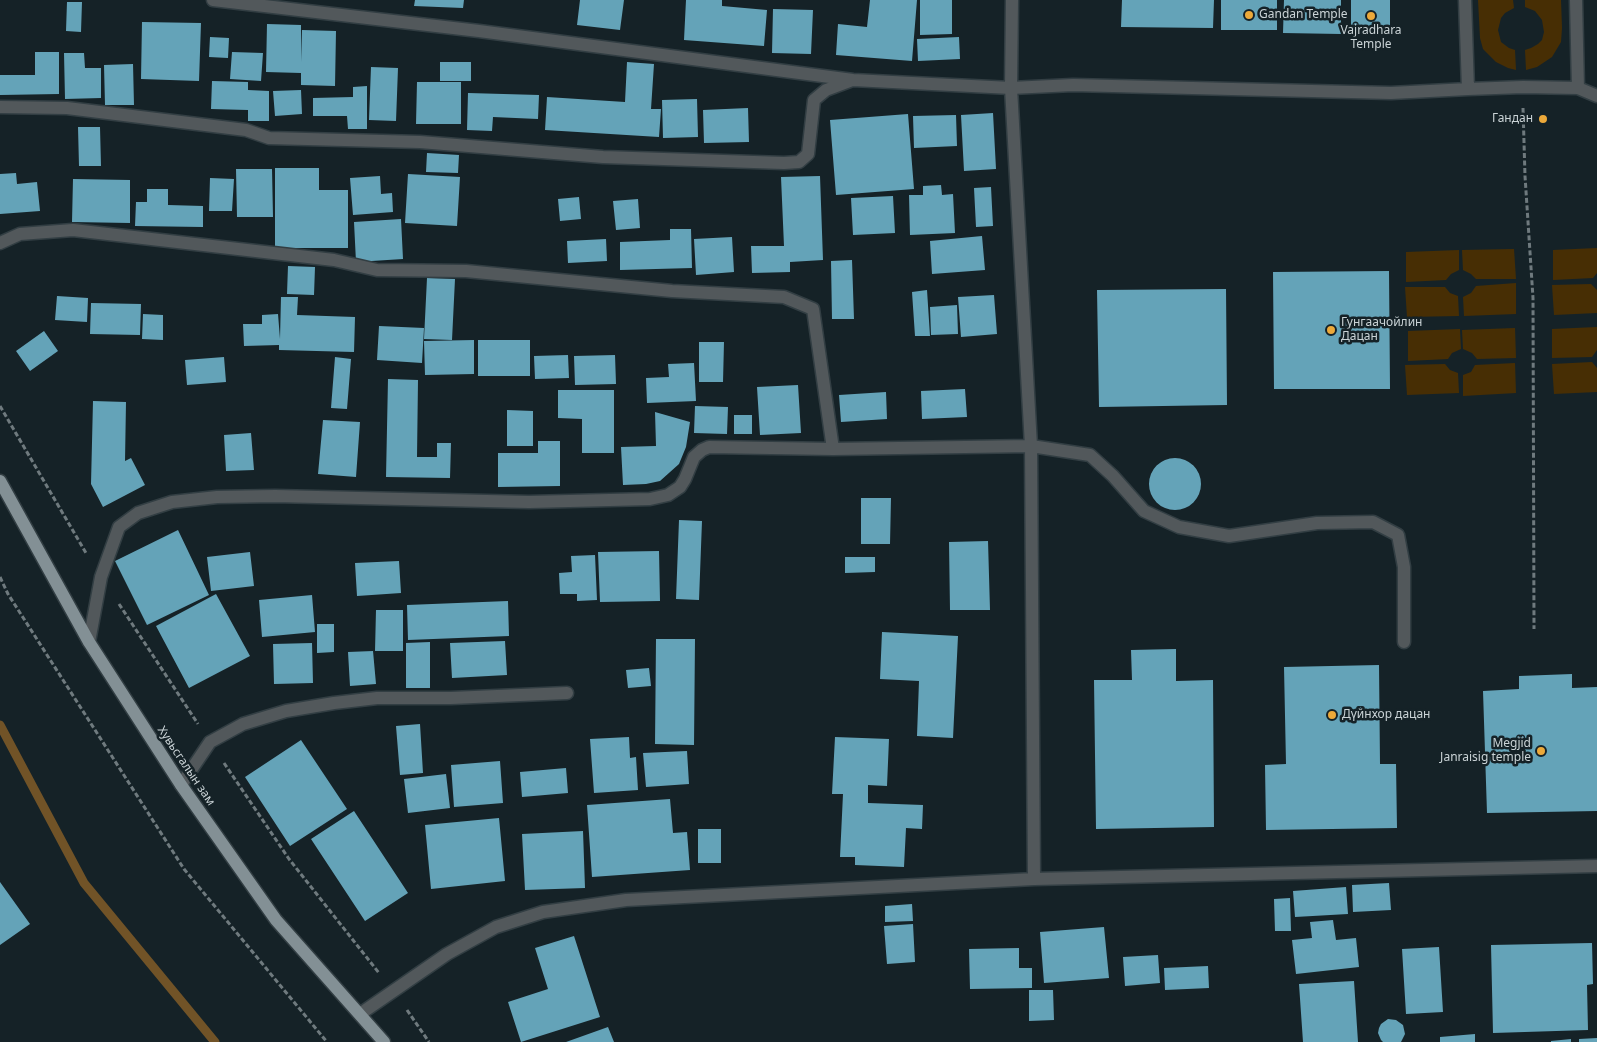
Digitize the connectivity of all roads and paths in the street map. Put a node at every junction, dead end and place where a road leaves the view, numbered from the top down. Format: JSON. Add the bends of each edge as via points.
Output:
{"nodes":[{"id":1,"x":214,"y":0,"type":"edge"},
{"id":2,"x":1012,"y":0,"type":"edge"},
{"id":3,"x":1465,"y":0,"type":"edge"},
{"id":4,"x":1576,"y":0,"type":"edge"},
{"id":5,"x":852,"y":80,"type":"junction"},
{"id":6,"x":1011,"y":88,"type":"junction"},
{"id":7,"x":1523,"y":88,"type":"junction"},
{"id":8,"x":1578,"y":88,"type":"junction"},
{"id":9,"x":1468,"y":89,"type":"junction"},
{"id":10,"x":1597,"y":96,"type":"edge"},
{"id":11,"x":0,"y":107,"type":"edge"},
{"id":12,"x":0,"y":243,"type":"edge"},
{"id":13,"x":1031,"y":446,"type":"junction"},
{"id":14,"x":832,"y":449,"type":"junction"},
{"id":15,"x":0,"y":481,"type":"edge"},
{"id":16,"x":0,"y":578,"type":"edge"},
{"id":17,"x":1534,"y":630,"type":"dead end"},
{"id":18,"x":89,"y":642,"type":"junction"},
{"id":19,"x":1404,"y":642,"type":"dead end"},
{"id":20,"x":567,"y":693,"type":"dead end"},
{"id":21,"x":181,"y":785,"type":"junction"},
{"id":22,"x":1597,"y":866,"type":"edge"},
{"id":23,"x":1034,"y":880,"type":"junction"},
{"id":24,"x":360,"y":1014,"type":"junction"},
{"id":25,"x":327,"y":1042,"type":"edge"},
{"id":26,"x":384,"y":1042,"type":"edge"}],
"edges":[{"from":1,"to":5,"type":"street"},
{"from":2,"to":6,"type":"street"},
{"from":3,"to":9,"type":"street"},
{"from":4,"to":8,"type":"street"},
{"from":5,"to":6,"type":"street"},
{"from":5,"to":11,"type":"street","via":[[826,90],[814,100],[808,154],[799,162],[784,163],[603,157],[420,142],[269,138],[246,130],[67,108]]},
{"from":6,"to":9,"type":"street","via":[[1073,85],[1391,93]]},
{"from":6,"to":13,"type":"street"},
{"from":7,"to":8,"type":"street"},
{"from":7,"to":9,"type":"street"},
{"from":7,"to":17,"type":"path","via":[[1533,298]]},
{"from":8,"to":10,"type":"street"},
{"from":12,"to":14,"type":"street","via":[[20,234],[73,230],[334,260],[377,270],[466,271],[662,290],[784,297],[813,309]]},
{"from":13,"to":14,"type":"street"},
{"from":13,"to":19,"type":"street","via":[[1090,455],[1144,511],[1179,527],[1229,536],[1317,524],[1373,522],[1398,535],[1404,567]]},
{"from":13,"to":23,"type":"street"},
{"from":14,"to":18,"type":"street","via":[[709,447],[694,458],[680,488],[650,499],[529,502],[275,496],[172,502],[138,513],[118,527],[101,577]]},
{"from":15,"to":18,"type":"main road","name":"Хувьсгалын зам"},
{"from":16,"to":25,"type":"path","via":[[184,869]]},
{"from":18,"to":21,"type":"main road","name":"Хувьсгалын зам"},
{"from":20,"to":21,"type":"street","via":[[377,698],[286,710],[243,724],[210,742]]},
{"from":21,"to":24,"type":"main road","name":"Хувьсгалын зам","via":[[276,920]]},
{"from":22,"to":23,"type":"street"},
{"from":23,"to":24,"type":"street","via":[[682,896],[543,912],[496,927],[472,939]]},
{"from":24,"to":26,"type":"main road","name":"Хувьсгалын зам"}]}
